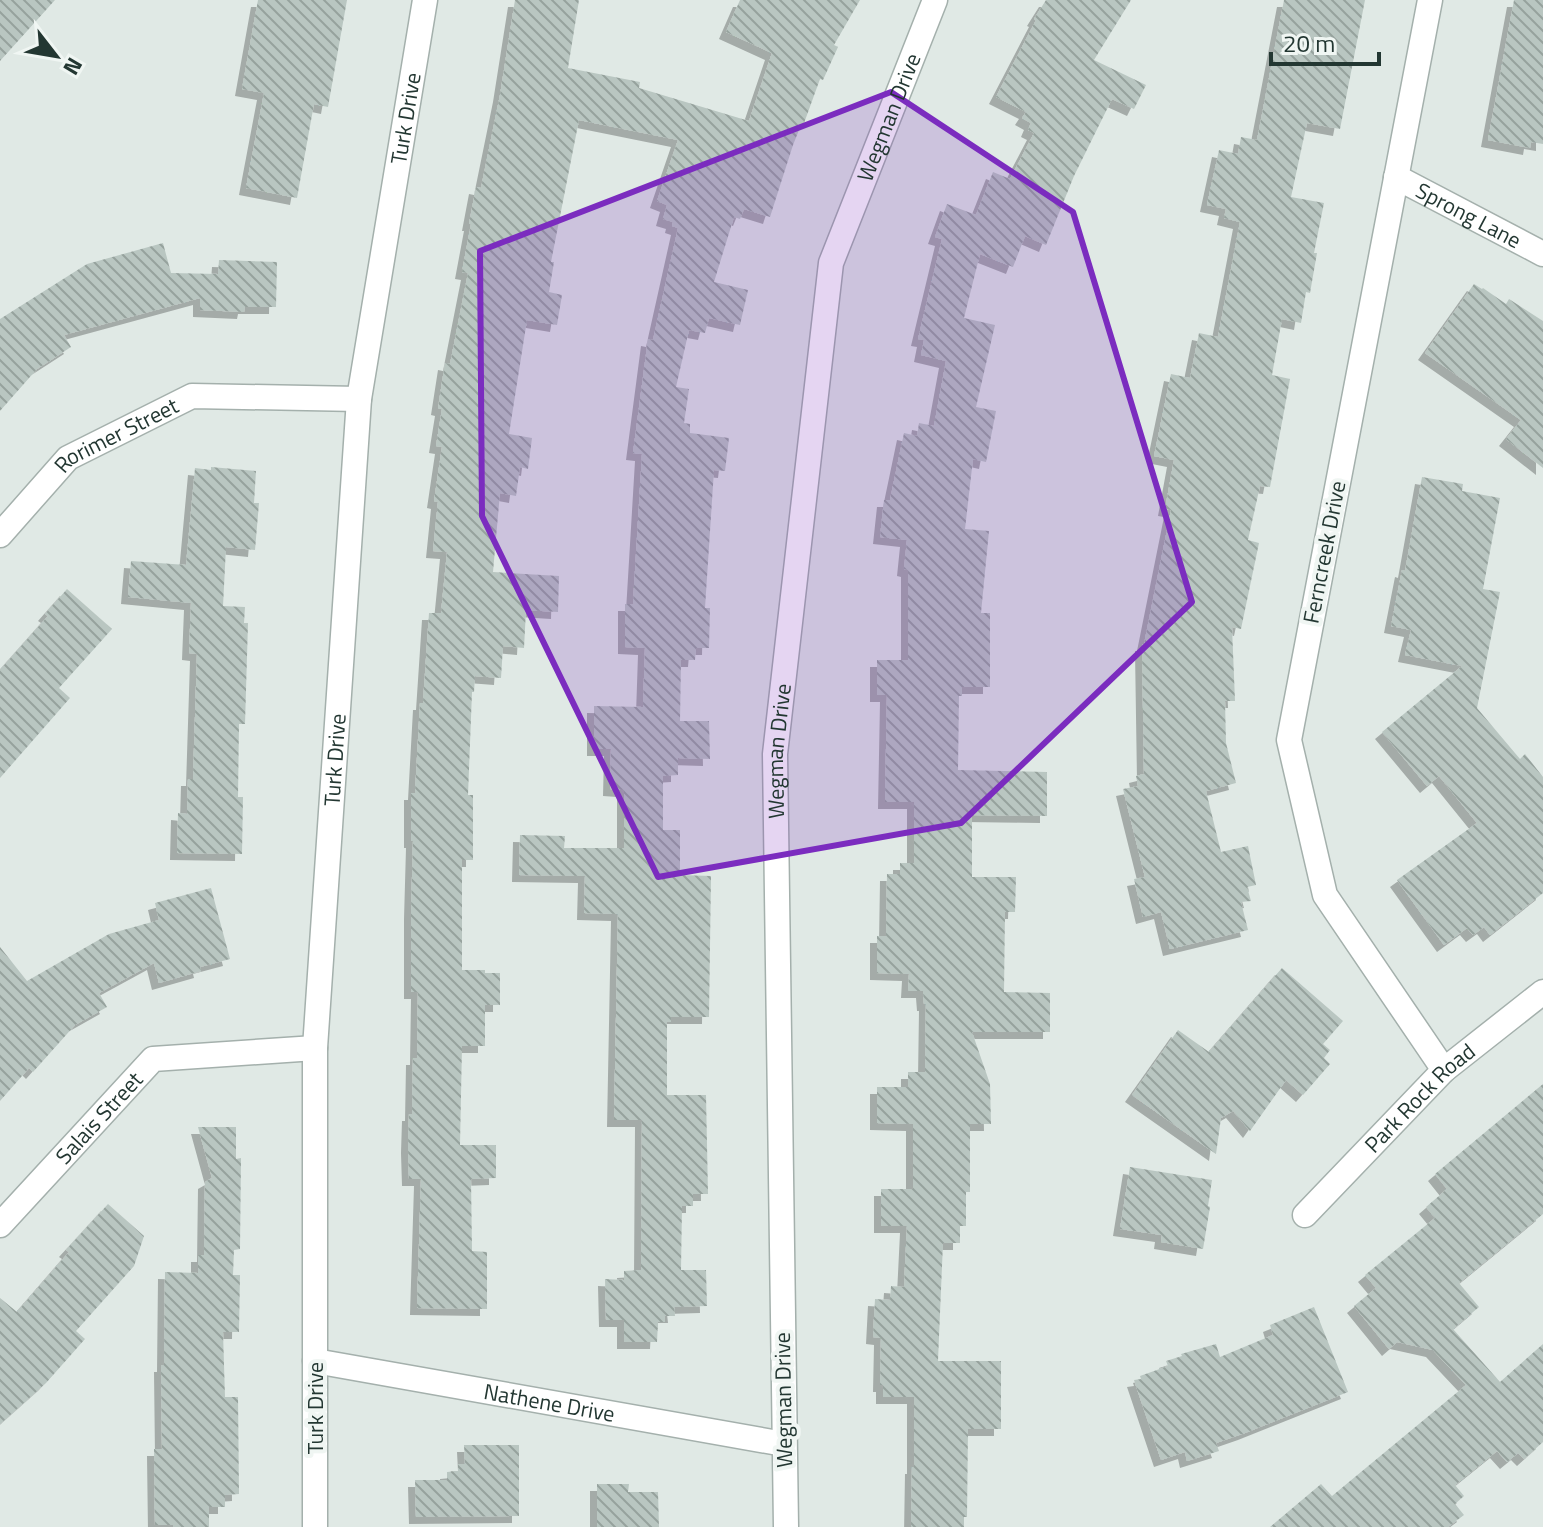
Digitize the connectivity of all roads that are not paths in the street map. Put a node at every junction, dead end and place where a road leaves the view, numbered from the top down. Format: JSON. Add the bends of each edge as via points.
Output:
{"nodes":[{"id":1,"x":425,"y":0,"type":"edge"},
{"id":2,"x":935,"y":0,"type":"edge"},
{"id":3,"x":1430,"y":0,"type":"edge"},
{"id":4,"x":1396,"y":177,"type":"junction"},
{"id":5,"x":1543,"y":254,"type":"edge"},
{"id":6,"x":359,"y":399,"type":"junction"},
{"id":7,"x":0,"y":535,"type":"edge"},
{"id":8,"x":1543,"y":992,"type":"edge"},
{"id":9,"x":315,"y":1048,"type":"junction"},
{"id":10,"x":1444,"y":1070,"type":"junction"},
{"id":11,"x":1305,"y":1215,"type":"dead end"},
{"id":12,"x":0,"y":1225,"type":"edge"},
{"id":13,"x":315,"y":1361,"type":"junction"},
{"id":14,"x":784,"y":1444,"type":"junction"},
{"id":15,"x":315,"y":1527,"type":"edge"},
{"id":16,"x":786,"y":1527,"type":"edge"}],
"edges":[{"from":1,"to":6,"type":"street","name":"Turk Drive"},
{"from":2,"to":14,"type":"street","name":"Wegman Drive","via":[[831,263],[775,754]]},
{"from":3,"to":4,"type":"street","name":"Ferncreek Drive"},
{"from":4,"to":5,"type":"street","name":"Sprong Lane"},
{"from":4,"to":10,"type":"street","name":"Ferncreek Drive","via":[[1289,740],[1325,895]]},
{"from":6,"to":7,"type":"street","name":"Rorimer Street","via":[[192,396],[68,458]]},
{"from":6,"to":9,"type":"street","name":"Turk Drive"},
{"from":8,"to":10,"type":"street","name":"Park Rock Road"},
{"from":9,"to":12,"type":"street","name":"Salais Street","via":[[153,1059]]},
{"from":9,"to":13,"type":"street","name":"Turk Drive"},
{"from":10,"to":11,"type":"street","name":"Park Rock Road"},
{"from":13,"to":14,"type":"street","name":"Nathene Drive"},
{"from":13,"to":15,"type":"street","name":"Turk Drive"},
{"from":14,"to":16,"type":"street","name":"Wegman Drive"}]}
